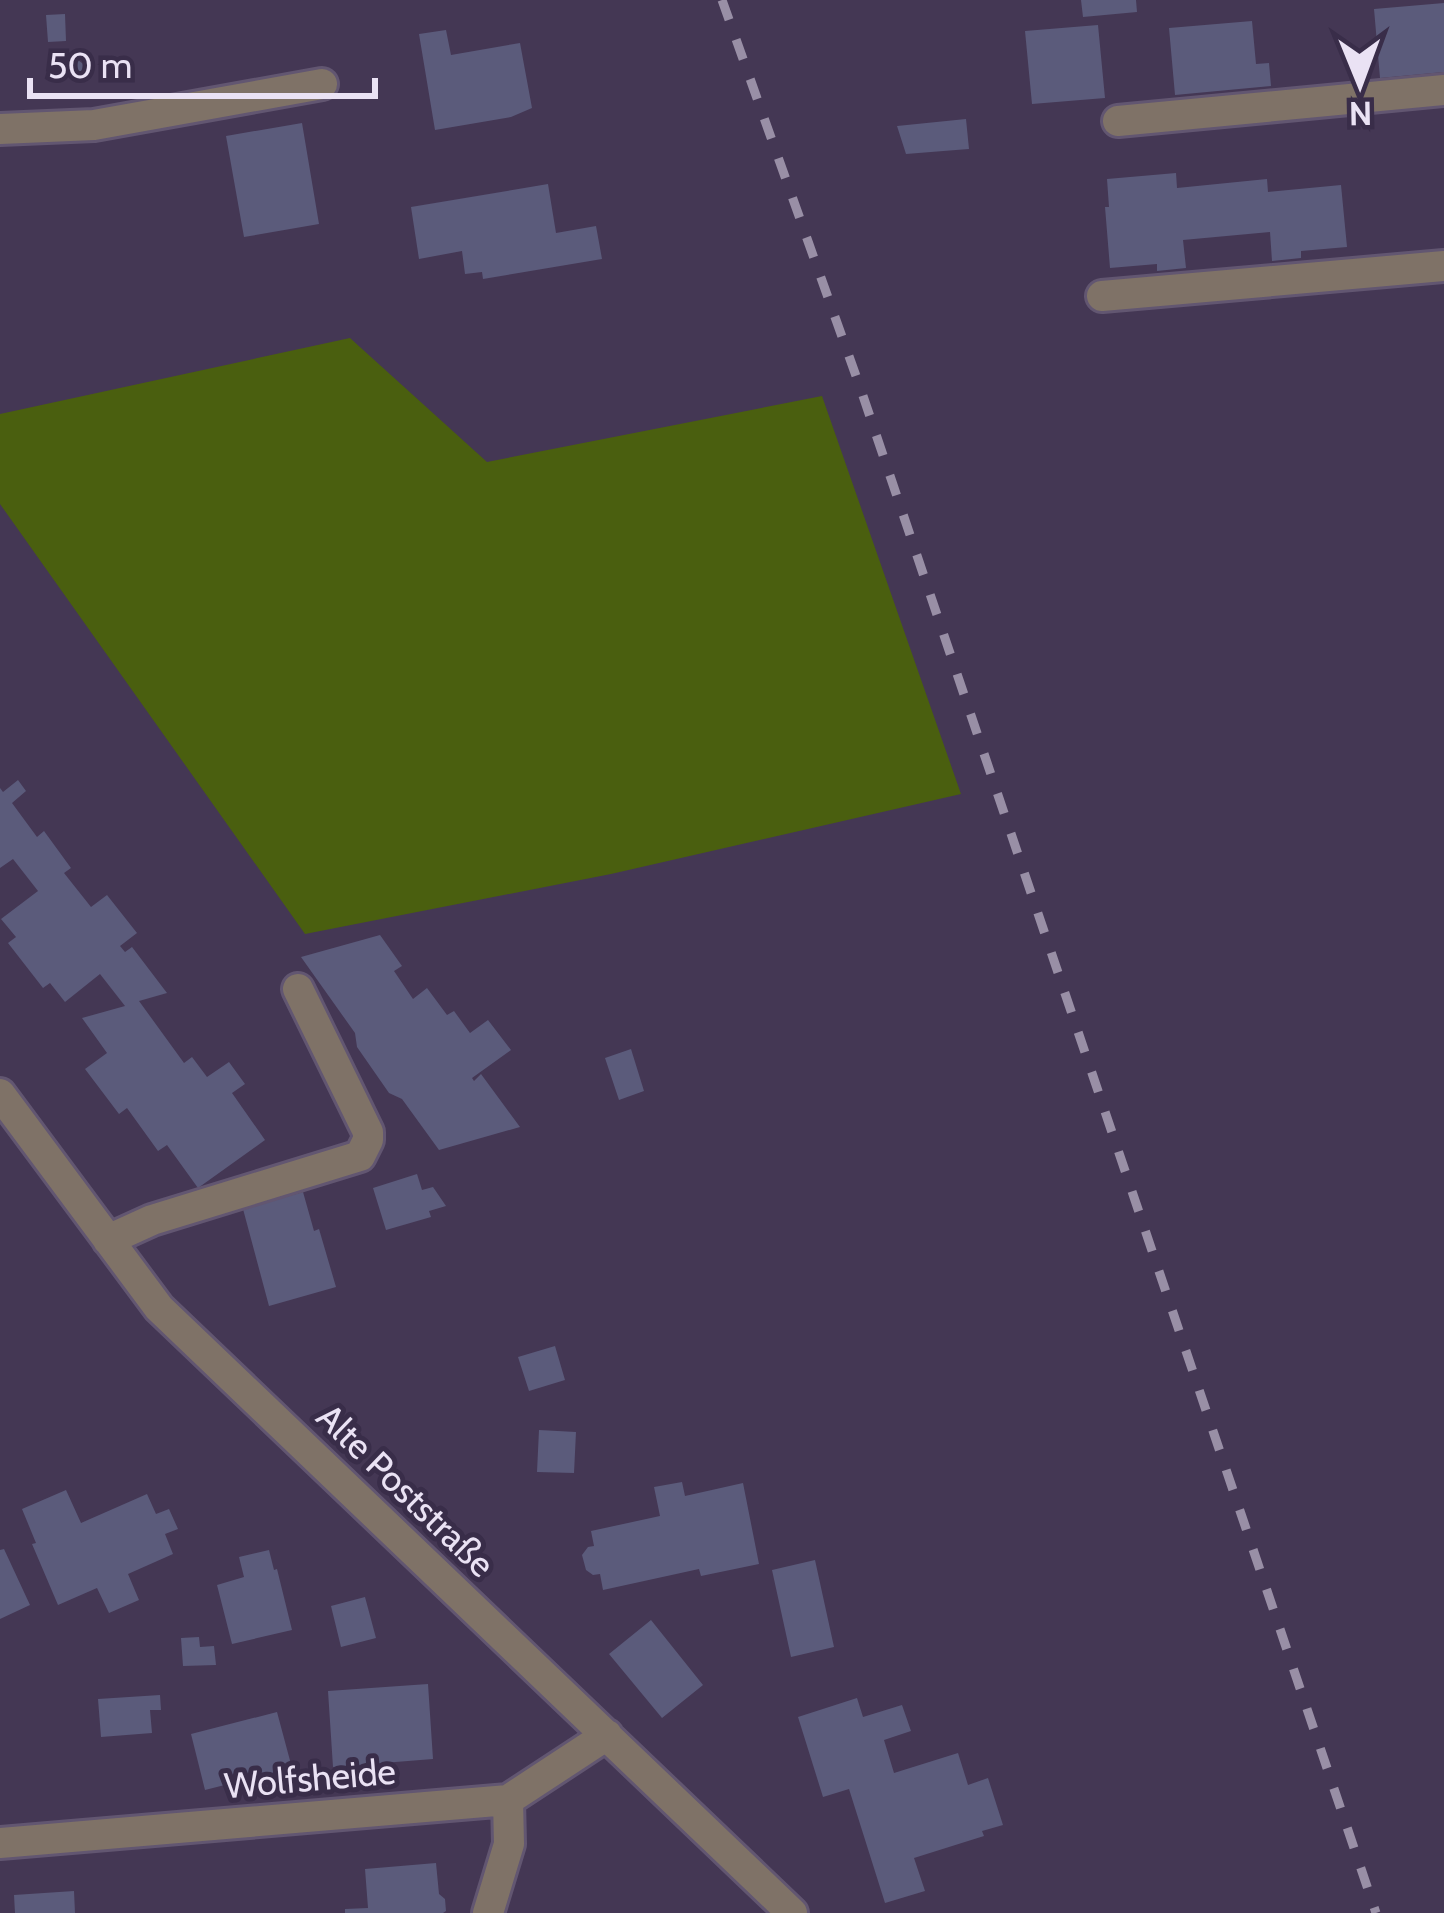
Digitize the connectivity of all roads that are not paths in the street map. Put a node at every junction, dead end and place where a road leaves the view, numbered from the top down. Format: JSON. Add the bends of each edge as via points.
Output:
{"nodes":[{"id":1,"x":322,"y":85,"type":"dead end"},
{"id":2,"x":1444,"y":90,"type":"edge"},
{"id":3,"x":1118,"y":121,"type":"dead end"},
{"id":4,"x":0,"y":129,"type":"edge"},
{"id":5,"x":1444,"y":266,"type":"edge"},
{"id":6,"x":1102,"y":296,"type":"dead end"},
{"id":7,"x":298,"y":989,"type":"dead end"},
{"id":8,"x":0,"y":1094,"type":"edge"},
{"id":9,"x":108,"y":1240,"type":"junction"},
{"id":10,"x":607,"y":1735,"type":"junction"},
{"id":11,"x":508,"y":1800,"type":"junction"},
{"id":12,"x":0,"y":1843,"type":"edge"},
{"id":13,"x":488,"y":1913,"type":"edge"},
{"id":14,"x":792,"y":1913,"type":"edge"}],
"edges":[{"from":1,"to":4,"type":"street","via":[[94,124]]},
{"from":2,"to":3,"type":"street"},
{"from":5,"to":6,"type":"street"},
{"from":7,"to":9,"type":"street","via":[[368,1132],[359,1156]]},
{"from":8,"to":9,"type":"street","name":"Alte Poststraße"},
{"from":9,"to":10,"type":"street","name":"Alte Poststraße","via":[[160,1308]]},
{"from":10,"to":11,"type":"street","name":"Wolfsheide"},
{"from":10,"to":14,"type":"street","name":"Alte Poststraße"},
{"from":11,"to":12,"type":"street","name":"Wolfsheide"},
{"from":11,"to":13,"type":"street","via":[[509,1844]]}]}
